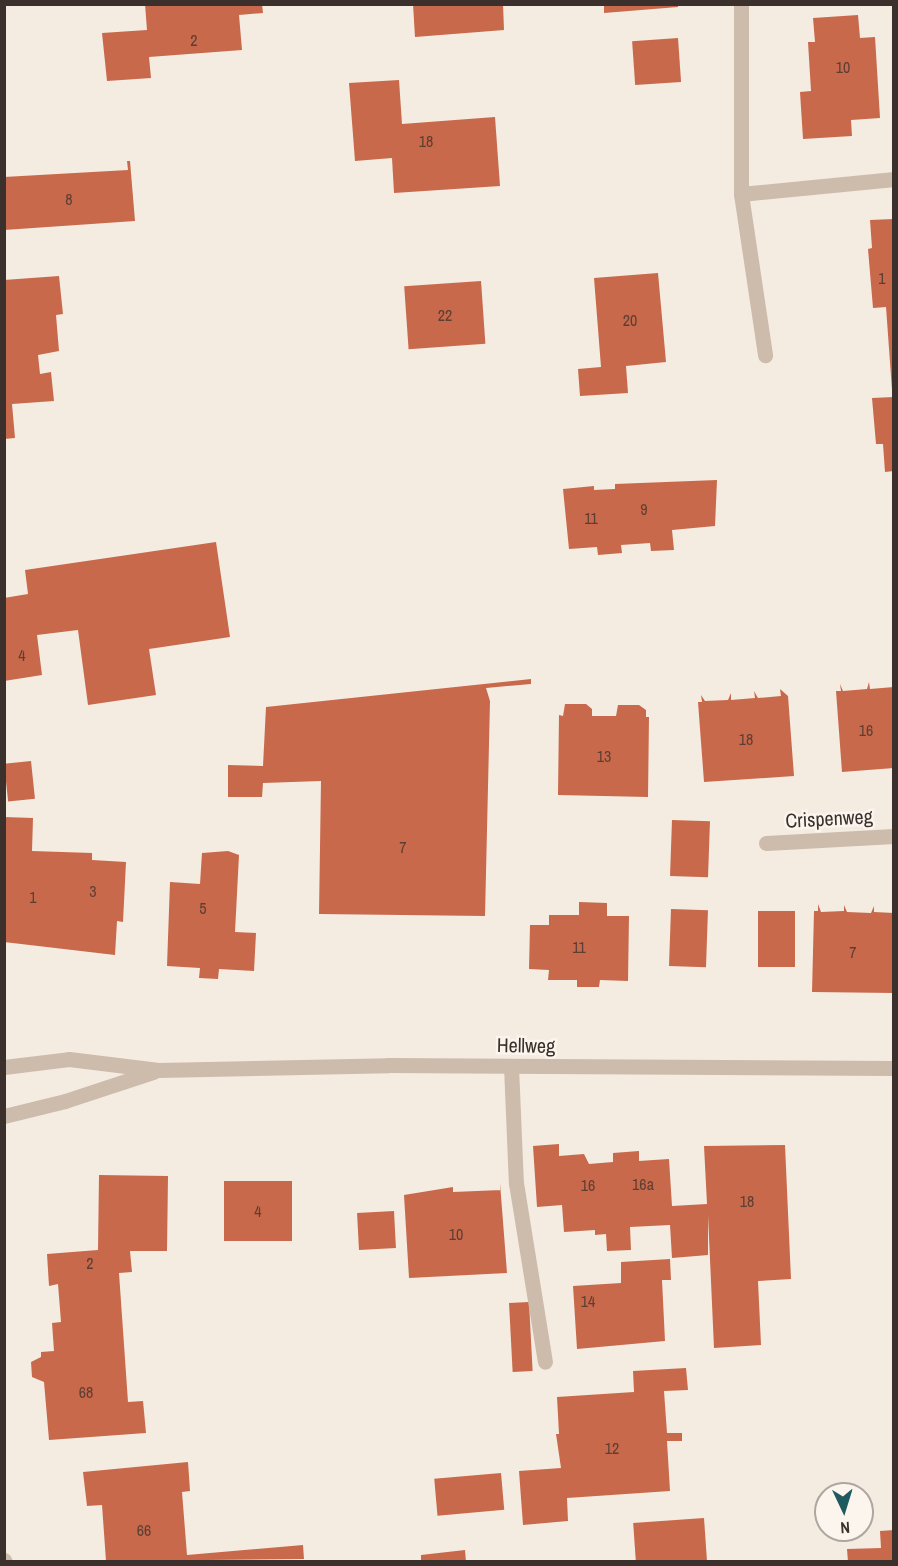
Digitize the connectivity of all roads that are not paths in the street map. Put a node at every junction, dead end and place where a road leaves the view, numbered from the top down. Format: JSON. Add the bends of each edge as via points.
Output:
{"nodes":[{"id":1,"x":741,"y":4,"type":"edge"},
{"id":2,"x":894,"y":179,"type":"edge"},
{"id":3,"x":741,"y":194,"type":"junction"},
{"id":4,"x":765,"y":355,"type":"dead end"},
{"id":5,"x":894,"y":836,"type":"edge"},
{"id":6,"x":766,"y":843,"type":"dead end"},
{"id":7,"x":511,"y":1066,"type":"junction"},
{"id":8,"x":4,"y":1067,"type":"edge"},
{"id":9,"x":894,"y":1068,"type":"edge"},
{"id":10,"x":158,"y":1070,"type":"junction"},
{"id":11,"x":4,"y":1116,"type":"edge"},
{"id":12,"x":545,"y":1362,"type":"dead end"}],
"edges":[{"from":1,"to":3,"type":"street"},
{"from":2,"to":3,"type":"street"},
{"from":3,"to":4,"type":"street"},
{"from":5,"to":6,"type":"street","name":"Crispenweg"},
{"from":7,"to":9,"type":"street","name":"Hellweg"},
{"from":7,"to":10,"type":"street","name":"Hellweg"},
{"from":7,"to":12,"type":"street","via":[[516,1183]]},
{"from":8,"to":10,"type":"street","name":"Hellweg","via":[[69,1059]]},
{"from":10,"to":11,"type":"street","name":"Hellweg","via":[[65,1101]]}]}
